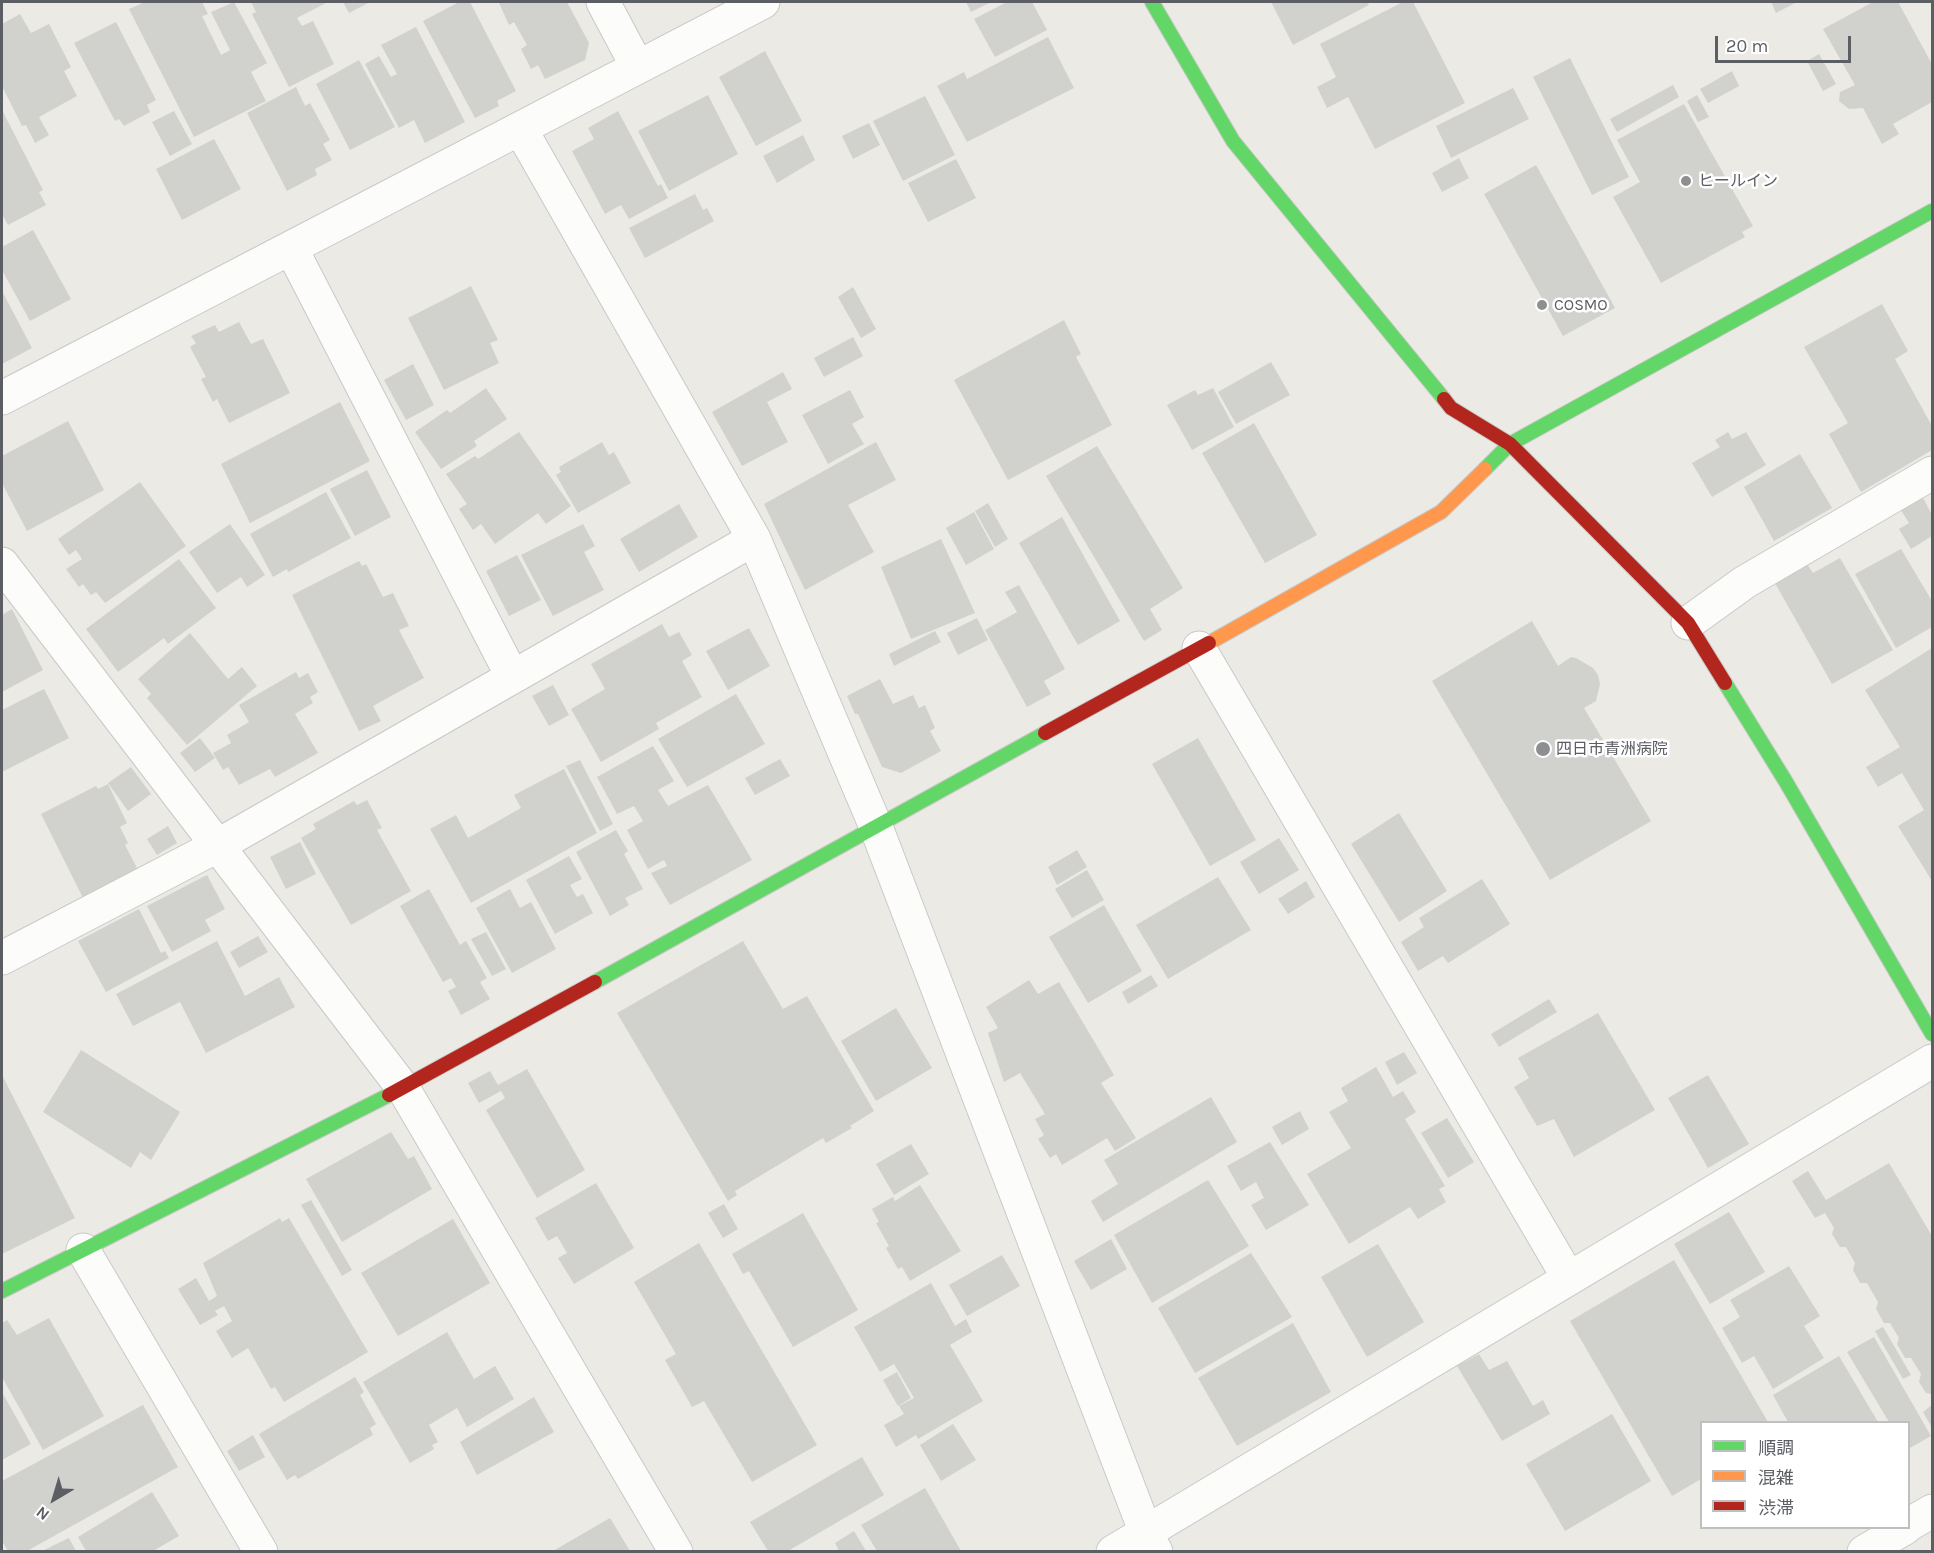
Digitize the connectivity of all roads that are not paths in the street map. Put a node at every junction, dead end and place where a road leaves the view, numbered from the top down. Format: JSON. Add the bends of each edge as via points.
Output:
{"nodes":[{"id":1,"x":603,"y":2,"type":"edge"},
{"id":2,"x":763,"y":2,"type":"edge"},
{"id":3,"x":1152,"y":2,"type":"edge"},
{"id":4,"x":637,"y":66,"type":"junction"},
{"id":5,"x":521,"y":130,"type":"junction"},
{"id":6,"x":1932,"y":211,"type":"edge"},
{"id":7,"x":291,"y":248,"type":"junction"},
{"id":8,"x":2,"y":398,"type":"edge"},
{"id":9,"x":1510,"y":444,"type":"junction"},
{"id":10,"x":1932,"y":473,"type":"edge"},
{"id":11,"x":754,"y":539,"type":"junction"},
{"id":12,"x":2,"y":564,"type":"edge"},
{"id":13,"x":1688,"y":623,"type":"junction"},
{"id":14,"x":1199,"y":648,"type":"junction"},
{"id":15,"x":512,"y":676,"type":"junction"},
{"id":16,"x":876,"y":827,"type":"junction"},
{"id":17,"x":217,"y":846,"type":"junction"},
{"id":18,"x":2,"y":958,"type":"edge"},
{"id":19,"x":1932,"y":1034,"type":"edge"},
{"id":20,"x":1932,"y":1061,"type":"edge"},
{"id":21,"x":403,"y":1088,"type":"junction"},
{"id":22,"x":83,"y":1250,"type":"junction"},
{"id":23,"x":1568,"y":1277,"type":"junction"},
{"id":24,"x":2,"y":1291,"type":"edge"},
{"id":25,"x":1932,"y":1511,"type":"edge"},
{"id":26,"x":1910,"y":1524,"type":"edge"},
{"id":27,"x":1902,"y":1529,"type":"edge"},
{"id":28,"x":1151,"y":1542,"type":"edge"},
{"id":29,"x":261,"y":1551,"type":"edge"},
{"id":30,"x":676,"y":1551,"type":"edge"},
{"id":31,"x":1113,"y":1551,"type":"edge"},
{"id":32,"x":1864,"y":1551,"type":"edge"}],
"edges":[{"from":1,"to":4,"type":"street"},
{"from":2,"to":4,"type":"street"},
{"from":3,"to":9,"type":"street","via":[[1233,141],[1451,408]]},
{"from":4,"to":5,"type":"street"},
{"from":5,"to":7,"type":"street"},
{"from":5,"to":11,"type":"street"},
{"from":6,"to":9,"type":"street"},
{"from":7,"to":8,"type":"street"},
{"from":7,"to":15,"type":"street"},
{"from":9,"to":13,"type":"street"},
{"from":9,"to":14,"type":"street","via":[[1441,513]]},
{"from":10,"to":13,"type":"street","via":[[1745,582]]},
{"from":11,"to":15,"type":"street"},
{"from":11,"to":16,"type":"street"},
{"from":12,"to":17,"type":"street"},
{"from":13,"to":19,"type":"street","via":[[1786,782]]},
{"from":14,"to":16,"type":"street"},
{"from":14,"to":23,"type":"street"},
{"from":15,"to":17,"type":"street"},
{"from":16,"to":21,"type":"street"},
{"from":16,"to":28,"type":"street"},
{"from":17,"to":18,"type":"street"},
{"from":17,"to":21,"type":"street"},
{"from":20,"to":23,"type":"street"},
{"from":21,"to":22,"type":"street"},
{"from":21,"to":30,"type":"street"},
{"from":22,"to":24,"type":"street"},
{"from":22,"to":29,"type":"street"},
{"from":23,"to":28,"type":"street"},
{"from":25,"to":26,"type":"street"},
{"from":27,"to":32,"type":"street"},
{"from":28,"to":31,"type":"street"}]}
